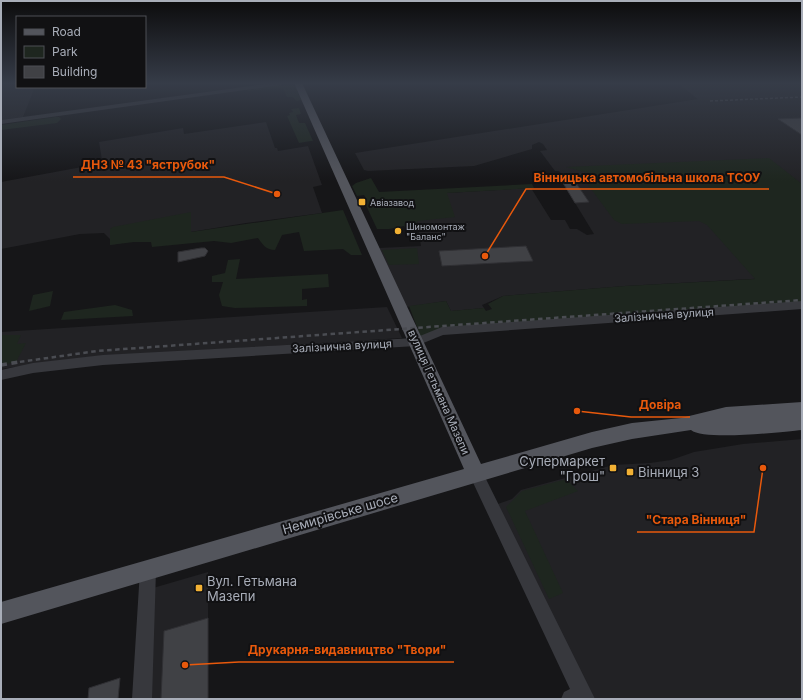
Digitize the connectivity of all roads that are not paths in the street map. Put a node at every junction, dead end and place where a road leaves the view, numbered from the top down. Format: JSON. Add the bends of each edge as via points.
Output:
{"nodes":[{"id":1,"x":47,"y":116,"type":"edge"},
{"id":2,"x":313,"y":116,"type":"edge"},
{"id":3,"x":1,"y":122,"type":"edge"},
{"id":4,"x":802,"y":305,"type":"edge"},
{"id":5,"x":416,"y":342,"type":"junction"},
{"id":6,"x":1,"y":374,"type":"edge"},
{"id":7,"x":802,"y":409,"type":"edge"},
{"id":8,"x":802,"y":423,"type":"edge"},
{"id":9,"x":681,"y":424,"type":"junction"},
{"id":10,"x":476,"y":474,"type":"junction"},
{"id":11,"x":148,"y":570,"type":"junction"},
{"id":12,"x":1,"y":613,"type":"edge"},
{"id":13,"x":580,"y":698,"type":"edge"},
{"id":14,"x":142,"y":699,"type":"edge"}],
"edges":[{"from":1,"to":3,"type":"street"},
{"from":2,"to":5,"type":"main road","name":"вулиця Гетьмана Мазепи"},
{"from":4,"to":5,"type":"street","name":"Залізнична вулиця","via":[[442,332]]},
{"from":5,"to":6,"type":"street","name":"Залізнична вулиця","via":[[103,360]]},
{"from":5,"to":10,"type":"main road","name":"вулиця Гетьмана Мазепи"},
{"from":7,"to":9,"type":"main road","name":"Немирівське шосе","via":[[726,414]]},
{"from":8,"to":9,"type":"main road","name":"Немирівське шосе","via":[[733,428]]},
{"from":9,"to":10,"type":"main road","name":"Немирівське шосе","via":[[592,440]]},
{"from":10,"to":11,"type":"main road","name":"Немирівське шосе"},
{"from":10,"to":13,"type":"street","name":"вулиця Гетьмана Мазепи"},
{"from":11,"to":12,"type":"main road","name":"Немирівське шосе"},
{"from":11,"to":14,"type":"street"}]}
